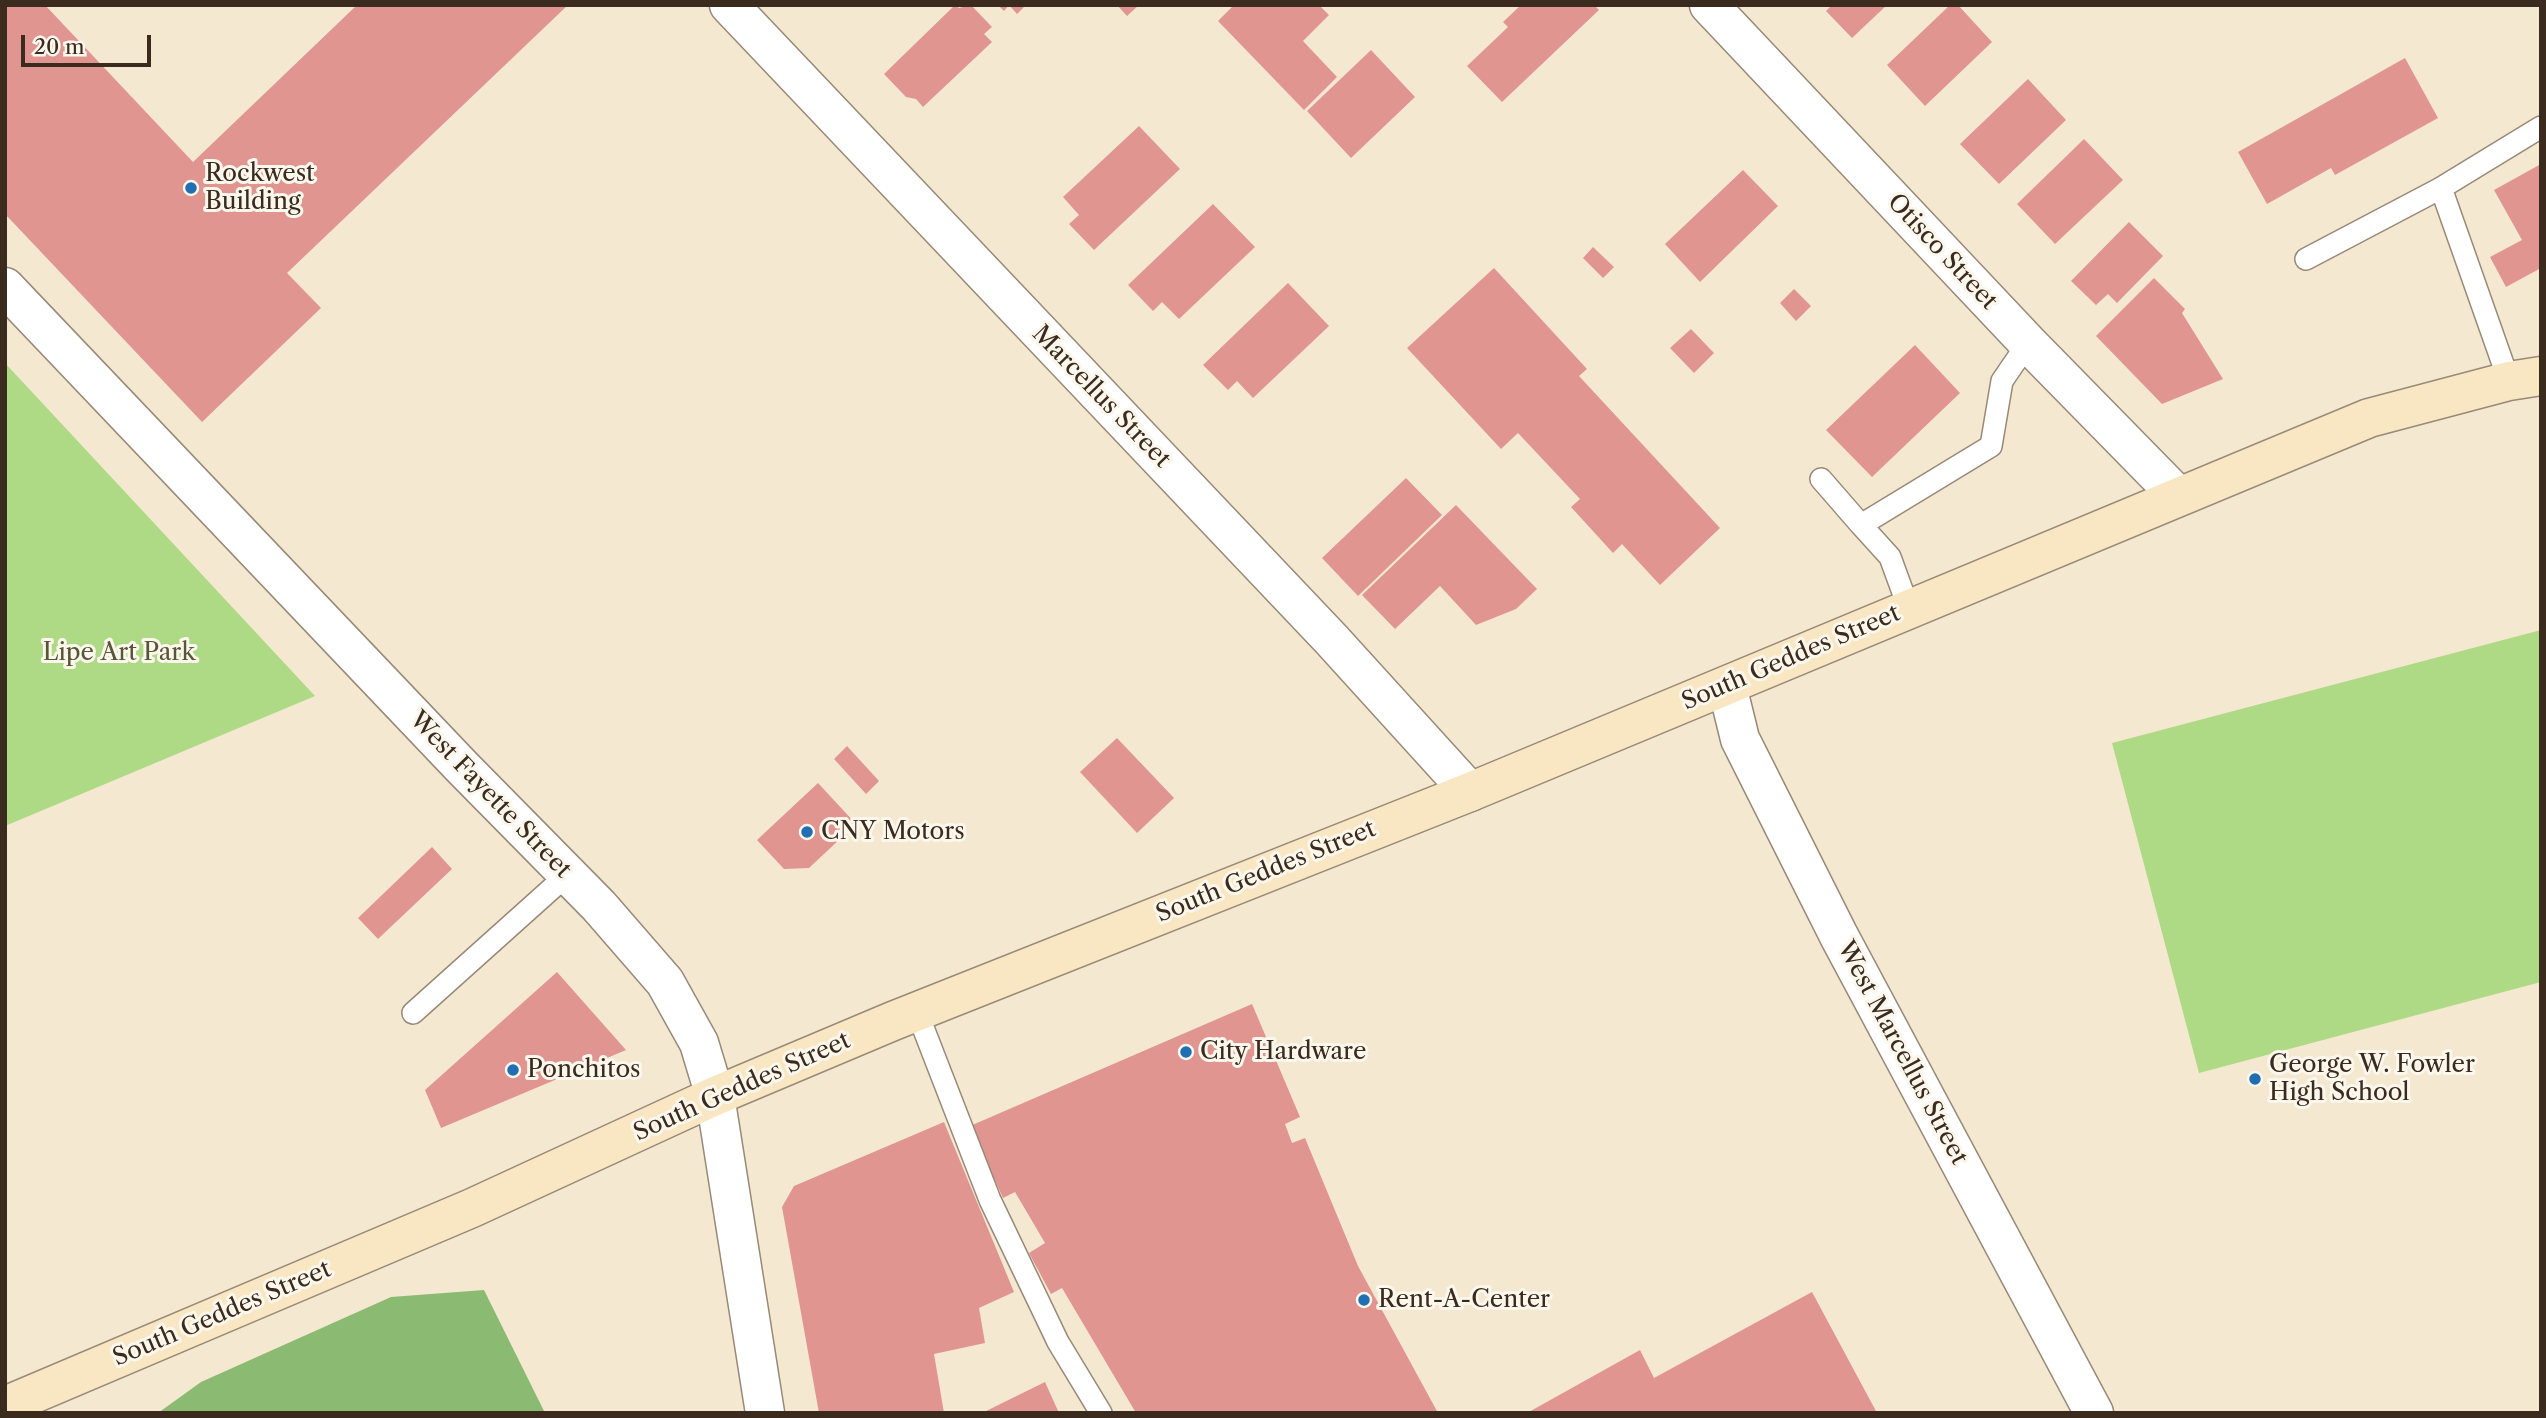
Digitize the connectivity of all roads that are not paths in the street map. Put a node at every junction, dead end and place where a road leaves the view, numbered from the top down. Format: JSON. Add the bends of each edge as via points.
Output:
{"nodes":[{"id":1,"x":729,"y":5,"type":"edge"},
{"id":2,"x":1709,"y":5,"type":"edge"},
{"id":3,"x":2541,"y":127,"type":"edge"},
{"id":4,"x":2441,"y":188,"type":"junction"},
{"id":5,"x":2306,"y":259,"type":"dead end"},
{"id":6,"x":5,"y":287,"type":"edge"},
{"id":7,"x":2028,"y":343,"type":"junction"},
{"id":8,"x":2525,"y":379,"type":"edge"},
{"id":9,"x":1821,"y":479,"type":"dead end"},
{"id":10,"x":2178,"y":496,"type":"junction"},
{"id":11,"x":1861,"y":525,"type":"junction"},
{"id":12,"x":1909,"y":609,"type":"junction"},
{"id":13,"x":1727,"y":686,"type":"junction"},
{"id":14,"x":1470,"y":792,"type":"junction"},
{"id":15,"x":568,"y":874,"type":"junction"},
{"id":16,"x":917,"y":1012,"type":"junction"},
{"id":17,"x":413,"y":1013,"type":"dead end"},
{"id":18,"x":715,"y":1096,"type":"junction"},
{"id":19,"x":5,"y":1406,"type":"edge"},
{"id":20,"x":765,"y":1413,"type":"edge"},
{"id":21,"x":1101,"y":1413,"type":"edge"},
{"id":22,"x":2094,"y":1413,"type":"edge"}],
"edges":[{"from":1,"to":14,"type":"street","name":"Marcellus Street","via":[[1312,619]]},
{"from":2,"to":7,"type":"street","name":"Otisco Street"},
{"from":3,"to":4,"type":"lane"},
{"from":4,"to":5,"type":"lane"},
{"from":4,"to":8,"type":"lane"},
{"from":6,"to":15,"type":"street","name":"West Fayette Street"},
{"from":7,"to":10,"type":"street","name":"Otisco Street"},
{"from":7,"to":11,"type":"lane","via":[[2002,381],[1992,446]]},
{"from":8,"to":10,"type":"main road","name":"South Geddes Street","via":[[2369,418]]},
{"from":9,"to":11,"type":"lane"},
{"from":10,"to":12,"type":"main road","name":"South Geddes Street"},
{"from":11,"to":12,"type":"lane","via":[[1890,557]]},
{"from":12,"to":13,"type":"main road","name":"South Geddes Street"},
{"from":13,"to":14,"type":"main road","name":"South Geddes Street"},
{"from":13,"to":22,"type":"street","name":"West Marcellus Street","via":[[1740,739],[1839,936]]},
{"from":14,"to":16,"type":"main road","name":"South Geddes Street"},
{"from":15,"to":17,"type":"lane"},
{"from":15,"to":18,"type":"street","name":"West Fayette Street","via":[[665,982],[699,1043]]},
{"from":16,"to":18,"type":"main road","name":"South Geddes Street"},
{"from":16,"to":21,"type":"lane","via":[[990,1200],[1058,1342]]},
{"from":18,"to":19,"type":"main road","name":"South Geddes Street","via":[[472,1208]]},
{"from":18,"to":20,"type":"street","name":"West Fayette Street"}]}
